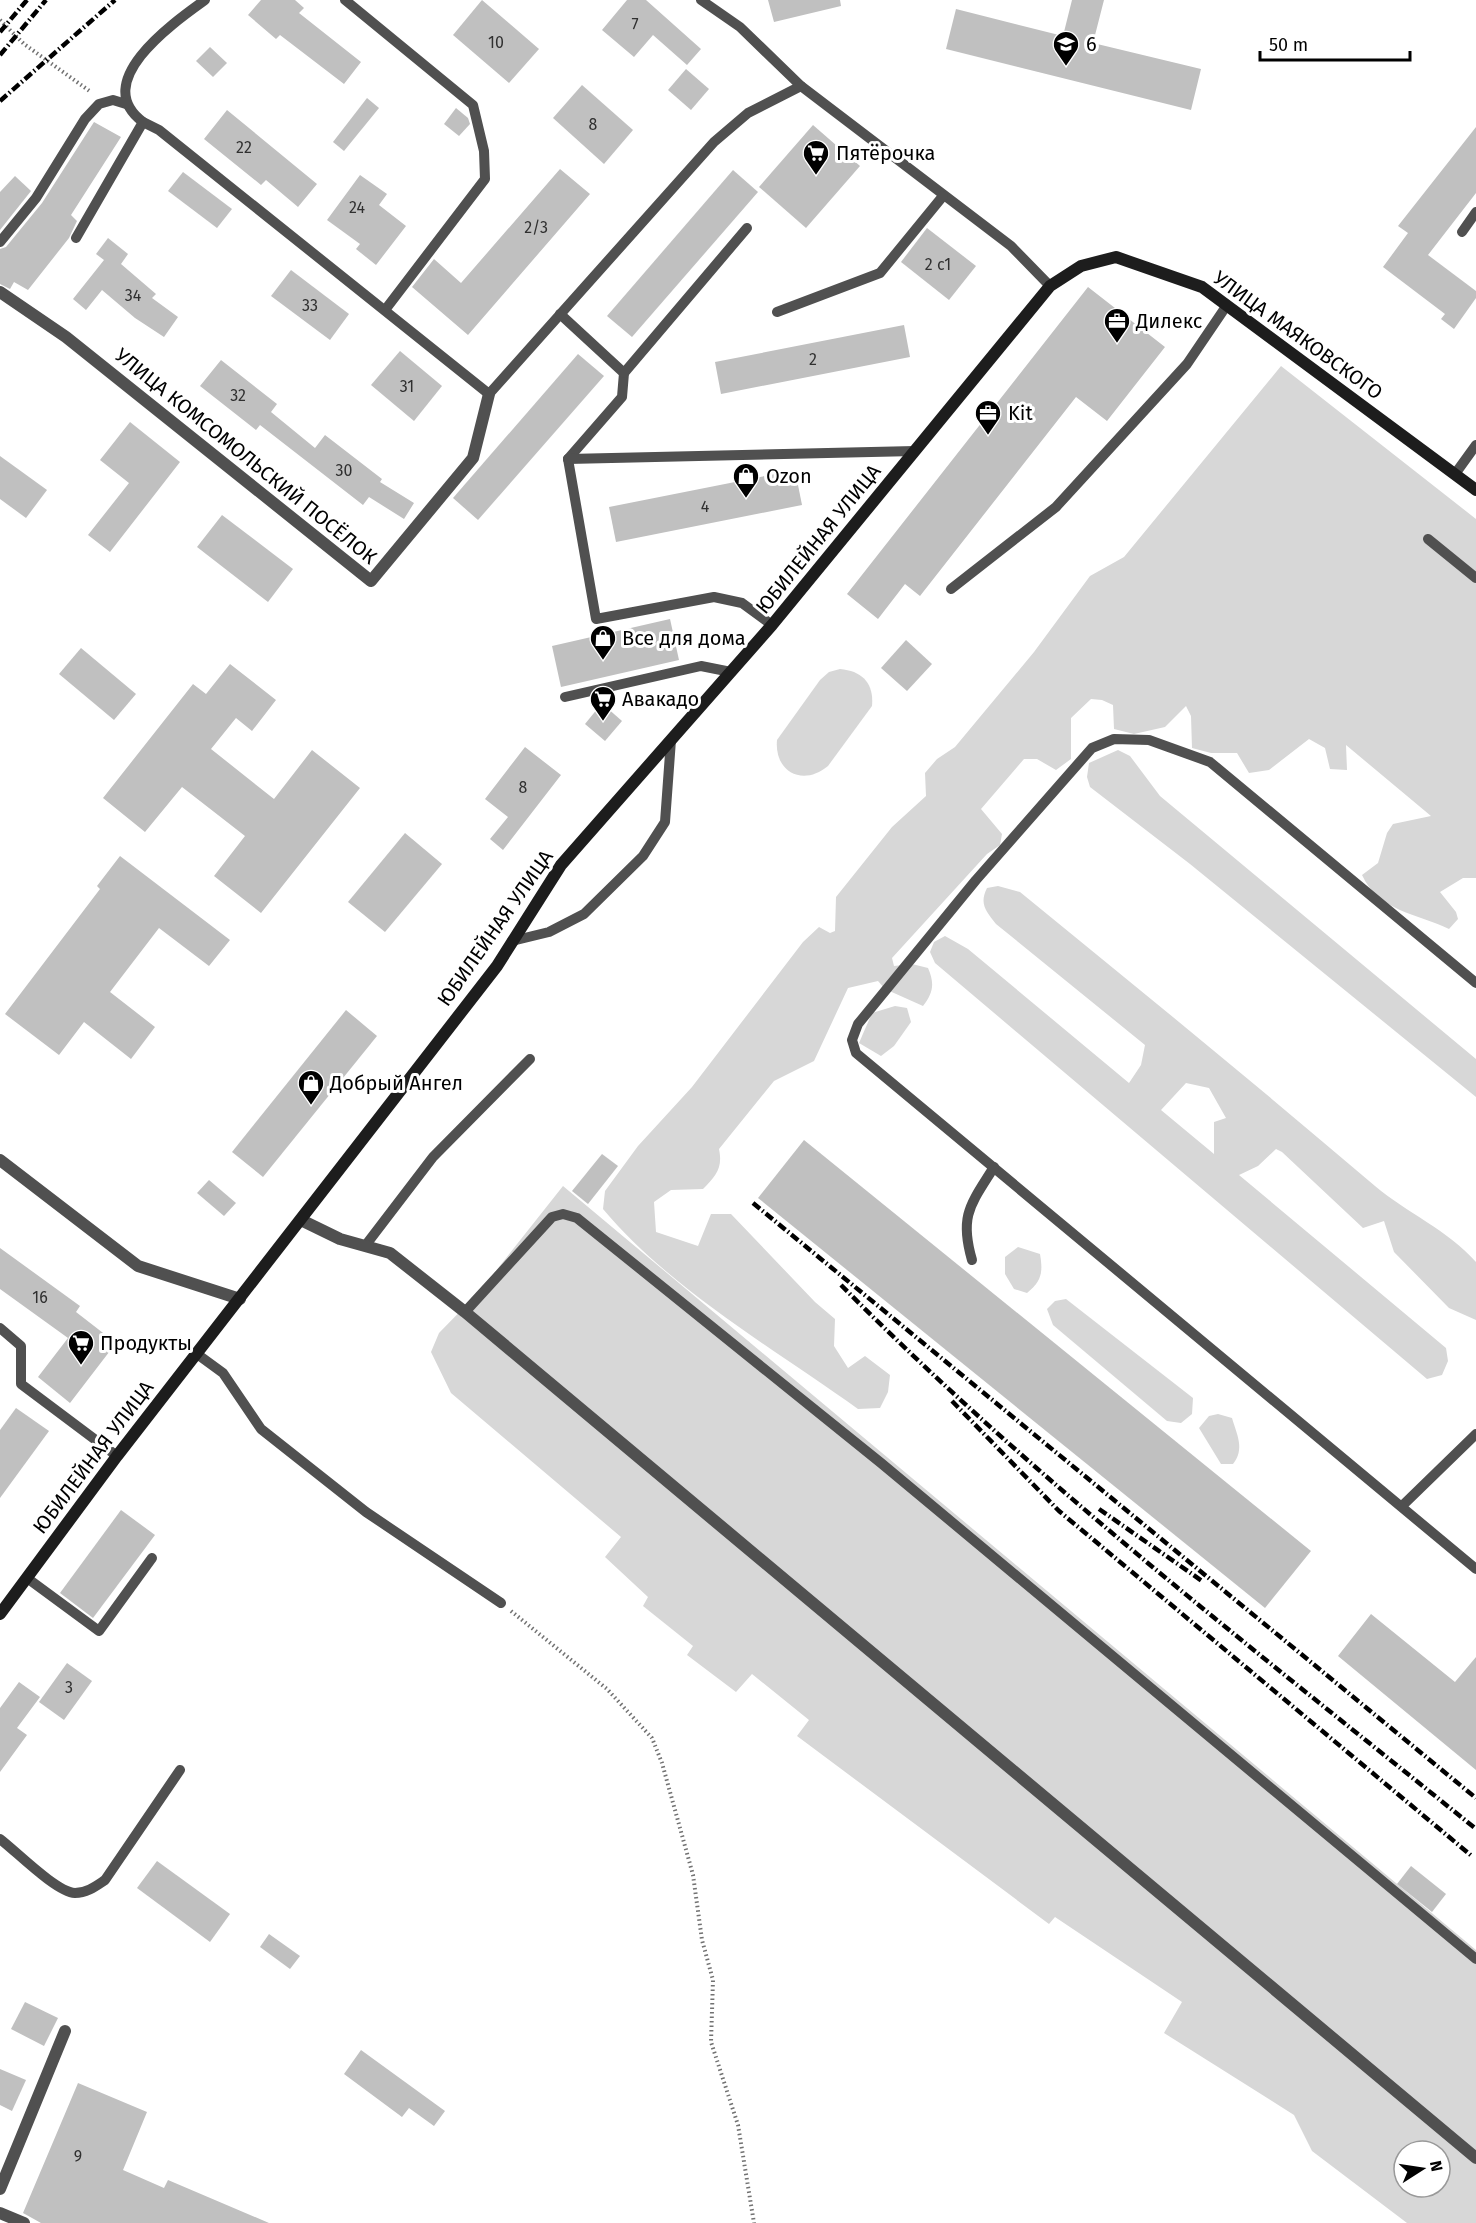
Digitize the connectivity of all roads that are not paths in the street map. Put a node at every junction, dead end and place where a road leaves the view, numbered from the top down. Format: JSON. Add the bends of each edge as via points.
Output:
{"nodes":[{"id":1,"x":205,"y":0,"type":"edge"},
{"id":2,"x":345,"y":0,"type":"edge"},
{"id":3,"x":701,"y":0,"type":"edge"},
{"id":4,"x":801,"y":86,"type":"junction"},
{"id":5,"x":126,"y":104,"type":"junction"},
{"id":6,"x":142,"y":122,"type":"junction"},
{"id":7,"x":943,"y":196,"type":"junction"},
{"id":8,"x":1476,"y":212,"type":"edge"},
{"id":9,"x":747,"y":228,"type":"dead end"},
{"id":10,"x":1462,"y":232,"type":"dead end"},
{"id":11,"x":76,"y":238,"type":"dead end"},
{"id":12,"x":0,"y":242,"type":"edge"},
{"id":13,"x":1050,"y":286,"type":"junction"},
{"id":14,"x":0,"y":292,"type":"edge"},
{"id":15,"x":1227,"y":305,"type":"junction"},
{"id":16,"x":385,"y":310,"type":"junction"},
{"id":17,"x":777,"y":312,"type":"dead end"},
{"id":18,"x":560,"y":314,"type":"junction"},
{"id":19,"x":624,"y":373,"type":"junction"},
{"id":20,"x":489,"y":394,"type":"junction"},
{"id":21,"x":1476,"y":445,"type":"edge"},
{"id":22,"x":915,"y":451,"type":"junction"},
{"id":23,"x":568,"y":459,"type":"junction"},
{"id":24,"x":1455,"y":474,"type":"junction"},
{"id":25,"x":1476,"y":490,"type":"edge"},
{"id":26,"x":1428,"y":539,"type":"dead end"},
{"id":27,"x":1476,"y":578,"type":"edge"},
{"id":28,"x":951,"y":589,"type":"dead end"},
{"id":29,"x":772,"y":625,"type":"junction"},
{"id":30,"x":731,"y":672,"type":"junction"},
{"id":31,"x":565,"y":697,"type":"dead end"},
{"id":32,"x":671,"y":740,"type":"junction"},
{"id":33,"x":512,"y":941,"type":"junction"},
{"id":34,"x":1476,"y":983,"type":"edge"},
{"id":35,"x":530,"y":1059,"type":"dead end"},
{"id":36,"x":0,"y":1160,"type":"edge"},
{"id":37,"x":994,"y":1167,"type":"junction"},
{"id":38,"x":301,"y":1220,"type":"junction"},
{"id":39,"x":365,"y":1246,"type":"junction"},
{"id":40,"x":972,"y":1260,"type":"dead end"},
{"id":41,"x":240,"y":1299,"type":"junction"},
{"id":42,"x":465,"y":1312,"type":"junction"},
{"id":43,"x":0,"y":1328,"type":"edge"},
{"id":44,"x":197,"y":1354,"type":"junction"},
{"id":45,"x":1476,"y":1434,"type":"edge"},
{"id":46,"x":117,"y":1456,"type":"junction"},
{"id":47,"x":1402,"y":1506,"type":"junction"},
{"id":48,"x":152,"y":1558,"type":"dead end"},
{"id":49,"x":1476,"y":1569,"type":"edge"},
{"id":50,"x":27,"y":1578,"type":"junction"},
{"id":51,"x":501,"y":1603,"type":"road end"},
{"id":52,"x":0,"y":1614,"type":"edge"},
{"id":53,"x":180,"y":1770,"type":"dead end"},
{"id":54,"x":0,"y":1839,"type":"edge"},
{"id":55,"x":1476,"y":1959,"type":"edge"},
{"id":56,"x":65,"y":2031,"type":"dead end"},
{"id":57,"x":1476,"y":2158,"type":"edge"},
{"id":58,"x":0,"y":2189,"type":"edge"},
{"id":59,"x":0,"y":2213,"type":"edge"},
{"id":60,"x":24,"y":2223,"type":"edge"}],
"edges":[{"from":1,"to":5,"type":"lane","via":[[141,53],[127,81]]},
{"from":2,"to":16,"type":"lane","via":[[473,105],[484,151],[484,179]]},
{"from":3,"to":4,"type":"lane","via":[[740,27]]},
{"from":4,"to":7,"type":"lane"},
{"from":4,"to":18,"type":"lane","via":[[747,113],[714,142]]},
{"from":5,"to":6,"type":"lane"},
{"from":5,"to":12,"type":"lane","via":[[113,100],[99,104],[85,119],[36,198]]},
{"from":6,"to":11,"type":"lane"},
{"from":6,"to":16,"type":"lane","via":[[159,130]]},
{"from":7,"to":13,"type":"lane","via":[[1011,246]]},
{"from":7,"to":17,"type":"lane","via":[[880,273]]},
{"from":8,"to":10,"type":"lane"},
{"from":9,"to":19,"type":"lane"},
{"from":13,"to":15,"type":"street","name":"УЛИЦА МАЯКОВСКОГО","via":[[1081,266],[1116,257],[1202,287]]},
{"from":13,"to":22,"type":"street","name":"ЮБИЛЕЙНАЯ УЛИЦА"},
{"from":14,"to":20,"type":"street","name":"УЛИЦА КОМСОМОЛЬСКИЙ ПОСЁЛОК","via":[[66,337],[371,581],[473,458]]},
{"from":15,"to":24,"type":"street","name":"УЛИЦА МАЯКОВСКОГО"},
{"from":15,"to":28,"type":"lane","via":[[1187,364],[1056,507]]},
{"from":16,"to":20,"type":"lane"},
{"from":18,"to":19,"type":"lane"},
{"from":18,"to":20,"type":"lane"},
{"from":19,"to":23,"type":"lane","via":[[622,397]]},
{"from":21,"to":24,"type":"lane"},
{"from":22,"to":23,"type":"lane"},
{"from":22,"to":29,"type":"street","name":"ЮБИЛЕЙНАЯ УЛИЦА"},
{"from":23,"to":29,"type":"lane","via":[[596,619],[714,597],[742,603]]},
{"from":24,"to":25,"type":"street","name":"УЛИЦА МАЯКОВСКОГО"},
{"from":26,"to":27,"type":"lane"},
{"from":29,"to":30,"type":"street","name":"ЮБИЛЕЙНАЯ УЛИЦА"},
{"from":30,"to":31,"type":"lane","via":[[701,666]]},
{"from":30,"to":32,"type":"street","name":"ЮБИЛЕЙНАЯ УЛИЦА"},
{"from":32,"to":33,"type":"street","name":"ЮБИЛЕЙНАЯ УЛИЦА","via":[[561,865]]},
{"from":32,"to":33,"type":"lane","via":[[665,822],[643,856],[584,914],[549,932]]},
{"from":33,"to":38,"type":"street","name":"ЮБИЛЕЙНАЯ УЛИЦА","via":[[497,966]]},
{"from":34,"to":37,"type":"lane","via":[[1210,762],[1149,740],[1114,739],[1092,748],[976,880],[858,1024],[852,1040],[856,1053]]},
{"from":35,"to":39,"type":"lane","via":[[433,1157]]},
{"from":36,"to":41,"type":"street","via":[[138,1266]]},
{"from":37,"to":40,"type":"lane","via":[[968,1209],[965,1235]]},
{"from":37,"to":47,"type":"lane"},
{"from":38,"to":39,"type":"street"},
{"from":38,"to":41,"type":"street","name":"ЮБИЛЕЙНАЯ УЛИЦА"},
{"from":39,"to":42,"type":"street","via":[[390,1253]]},
{"from":41,"to":44,"type":"street","name":"ЮБИЛЕЙНАЯ УЛИЦА"},
{"from":42,"to":55,"type":"lane","via":[[552,1217],[563,1214],[577,1218],[881,1463]]},
{"from":42,"to":57,"type":"street"},
{"from":43,"to":46,"type":"lane","via":[[21,1346],[21,1384]]},
{"from":44,"to":46,"type":"street","name":"ЮБИЛЕЙНАЯ УЛИЦА"},
{"from":44,"to":51,"type":"lane","via":[[223,1373],[261,1429],[366,1512]]},
{"from":45,"to":47,"type":"lane"},
{"from":46,"to":50,"type":"street","name":"ЮБИЛЕЙНАЯ УЛИЦА"},
{"from":47,"to":49,"type":"lane"},
{"from":48,"to":50,"type":"lane","via":[[99,1631]]},
{"from":50,"to":52,"type":"street","name":"ЮБИЛЕЙНАЯ УЛИЦА"},
{"from":53,"to":54,"type":"lane","via":[[105,1880],[92,1889],[74,1893],[61,1888]]},
{"from":56,"to":58,"type":"street"},
{"from":59,"to":60,"type":"street"}]}
